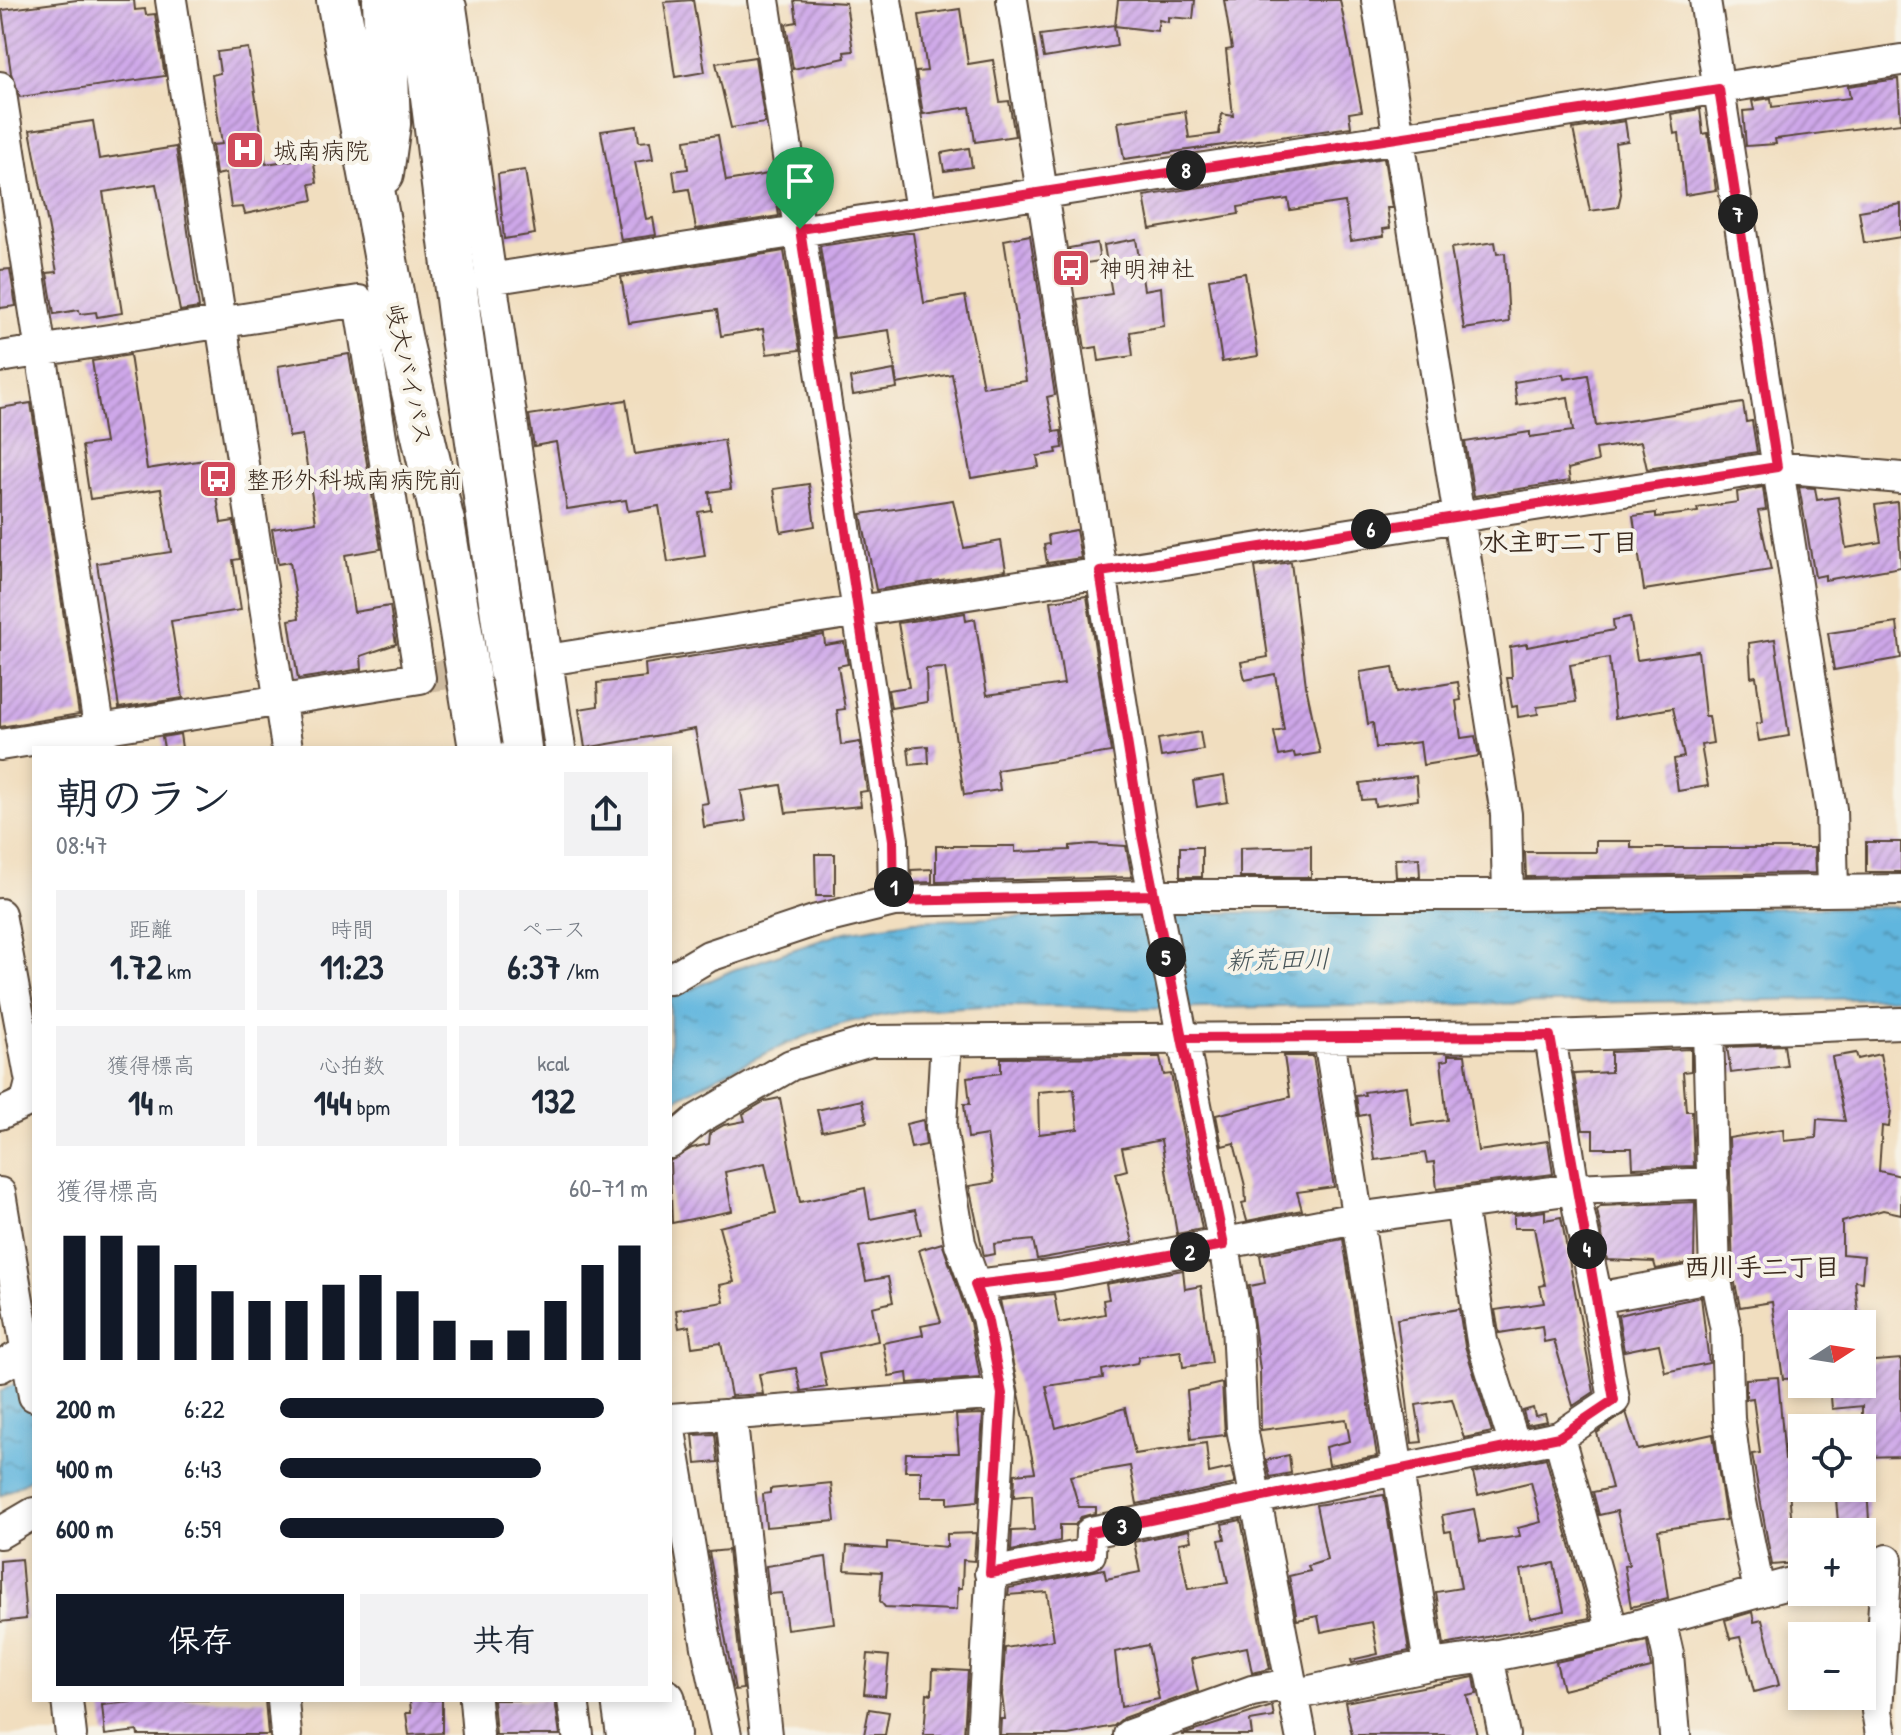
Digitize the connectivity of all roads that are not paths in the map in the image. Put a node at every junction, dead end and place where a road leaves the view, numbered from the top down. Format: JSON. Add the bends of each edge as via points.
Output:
{"nodes":[{"id":1,"x":171,"y":0,"type":"edge"},
{"id":2,"x":338,"y":0,"type":"edge"},
{"id":3,"x":384,"y":0,"type":"edge"},
{"id":4,"x":764,"y":0,"type":"edge"},
{"id":5,"x":886,"y":0,"type":"edge"},
{"id":6,"x":1012,"y":0,"type":"edge"},
{"id":7,"x":1377,"y":0,"type":"edge"},
{"id":8,"x":1705,"y":0,"type":"edge"},
{"id":9,"x":436,"y":4,"type":"edge"},
{"id":10,"x":1901,"y":60,"type":"edge"},
{"id":11,"x":0,"y":87,"type":"edge"},
{"id":12,"x":1719,"y":89,"type":"junction"},
{"id":13,"x":1398,"y":138,"type":"junction"},
{"id":14,"x":1042,"y":192,"type":"junction"},
{"id":15,"x":374,"y":202,"type":"junction"},
{"id":16,"x":921,"y":210,"type":"junction"},
{"id":17,"x":800,"y":229,"type":"junction"},
{"id":18,"x":489,"y":279,"type":"junction"},
{"id":19,"x":221,"y":323,"type":"junction"},
{"id":20,"x":42,"y":350,"type":"junction"},
{"id":21,"x":0,"y":357,"type":"edge"},
{"id":22,"x":1777,"y":467,"type":"junction"},
{"id":23,"x":1901,"y":478,"type":"edge"},
{"id":24,"x":1458,"y":516,"type":"junction"},
{"id":25,"x":1100,"y":572,"type":"junction"},
{"id":26,"x":859,"y":610,"type":"junction"},
{"id":27,"x":547,"y":660,"type":"junction"},
{"id":28,"x":280,"y":700,"type":"junction"},
{"id":29,"x":101,"y":738,"type":"edge"},
{"id":30,"x":0,"y":745,"type":"edge"},
{"id":31,"x":287,"y":746,"type":"edge"},
{"id":32,"x":480,"y":746,"type":"edge"},
{"id":33,"x":520,"y":746,"type":"edge"},
{"id":34,"x":560,"y":746,"type":"edge"},
{"id":35,"x":1901,"y":890,"type":"edge"},
{"id":36,"x":1833,"y":891,"type":"junction"},
{"id":37,"x":1508,"y":895,"type":"junction"},
{"id":38,"x":894,"y":901,"type":"junction"},
{"id":39,"x":1154,"y":901,"type":"junction"},
{"id":40,"x":0,"y":914,"type":"edge"},
{"id":41,"x":672,"y":978,"type":"edge"},
{"id":42,"x":1901,"y":1023,"type":"edge"},
{"id":43,"x":1181,"y":1027,"type":"junction"},
{"id":44,"x":1708,"y":1030,"type":"junction"},
{"id":45,"x":1550,"y":1036,"type":"junction"},
{"id":46,"x":1329,"y":1039,"type":"junction"},
{"id":47,"x":946,"y":1040,"type":"junction"},
{"id":48,"x":0,"y":1114,"type":"edge"},
{"id":49,"x":672,"y":1141,"type":"edge"},
{"id":50,"x":1713,"y":1183,"type":"junction"},
{"id":51,"x":1574,"y":1189,"type":"junction"},
{"id":52,"x":0,"y":1193,"type":"edge"},
{"id":53,"x":1461,"y":1204,"type":"junction"},
{"id":54,"x":1356,"y":1218,"type":"junction"},
{"id":55,"x":1224,"y":1245,"type":"junction"},
{"id":56,"x":15,"y":1270,"type":"edge"},
{"id":57,"x":1715,"y":1276,"type":"junction"},
{"id":58,"x":975,"y":1285,"type":"junction"},
{"id":59,"x":1597,"y":1298,"type":"junction"},
{"id":60,"x":0,"y":1367,"type":"edge"},
{"id":61,"x":31,"y":1367,"type":"edge"},
{"id":62,"x":1002,"y":1394,"type":"junction"},
{"id":63,"x":731,"y":1414,"type":"junction"},
{"id":64,"x":672,"y":1419,"type":"edge"},
{"id":65,"x":1559,"y":1437,"type":"junction"},
{"id":66,"x":672,"y":1443,"type":"edge"},
{"id":67,"x":1515,"y":1446,"type":"junction"},
{"id":68,"x":1397,"y":1469,"type":"junction"},
{"id":69,"x":1254,"y":1501,"type":"junction"},
{"id":70,"x":32,"y":1514,"type":"edge"},
{"id":71,"x":0,"y":1533,"type":"edge"},
{"id":72,"x":1883,"y":1561,"type":"edge"},
{"id":73,"x":990,"y":1573,"type":"junction"},
{"id":74,"x":1788,"y":1584,"type":"edge"},
{"id":75,"x":1759,"y":1591,"type":"junction"},
{"id":76,"x":1660,"y":1619,"type":"junction"},
{"id":77,"x":1613,"y":1632,"type":"junction"},
{"id":78,"x":1488,"y":1657,"type":"junction"},
{"id":79,"x":1429,"y":1665,"type":"junction"},
{"id":80,"x":1291,"y":1689,"type":"junction"},
{"id":81,"x":67,"y":1702,"type":"edge"},
{"id":82,"x":283,"y":1702,"type":"edge"},
{"id":83,"x":475,"y":1702,"type":"edge"},
{"id":84,"x":573,"y":1702,"type":"edge"},
{"id":85,"x":623,"y":1702,"type":"edge"},
{"id":86,"x":664,"y":1702,"type":"edge"},
{"id":87,"x":71,"y":1735,"type":"edge"},
{"id":88,"x":286,"y":1735,"type":"edge"},
{"id":89,"x":478,"y":1735,"type":"edge"},
{"id":90,"x":578,"y":1735,"type":"edge"},
{"id":91,"x":628,"y":1735,"type":"edge"},
{"id":92,"x":669,"y":1735,"type":"edge"},
{"id":93,"x":726,"y":1735,"type":"edge"},
{"id":94,"x":766,"y":1735,"type":"edge"},
{"id":95,"x":982,"y":1735,"type":"edge"},
{"id":96,"x":1134,"y":1735,"type":"edge"},
{"id":97,"x":1301,"y":1735,"type":"edge"},
{"id":98,"x":1504,"y":1735,"type":"edge"},
{"id":99,"x":1675,"y":1735,"type":"edge"},
{"id":100,"x":1881,"y":1735,"type":"edge"}],
"edges":[{"from":1,"to":19,"type":"street"},
{"from":2,"to":15,"type":"highway","name":"岐大バイパス"},
{"from":3,"to":15,"type":"highway","via":[[389,124]]},
{"from":4,"to":17,"type":"street"},
{"from":5,"to":16,"type":"street"},
{"from":6,"to":14,"type":"street"},
{"from":7,"to":13,"type":"street"},
{"from":8,"to":12,"type":"street"},
{"from":9,"to":18,"type":"street"},
{"from":9,"to":33,"type":"highway","bridge":true,"via":[[461,330]]},
{"from":10,"to":12,"type":"street"},
{"from":11,"to":20,"type":"street"},
{"from":12,"to":13,"type":"street"},
{"from":12,"to":22,"type":"street"},
{"from":13,"to":14,"type":"street"},
{"from":13,"to":24,"type":"street"},
{"from":14,"to":16,"type":"street"},
{"from":14,"to":25,"type":"street"},
{"from":15,"to":32,"type":"highway","name":"岐大バイパス","bridge":true,"via":[[443,522]]},
{"from":16,"to":17,"type":"street"},
{"from":17,"to":18,"type":"street"},
{"from":17,"to":26,"type":"street"},
{"from":18,"to":27,"type":"street"},
{"from":19,"to":20,"type":"street"},
{"from":19,"to":28,"type":"street"},
{"from":19,"to":28,"type":"street","via":[[359,301],[420,678]]},
{"from":20,"to":21,"type":"street"},
{"from":20,"to":29,"type":"street"},
{"from":22,"to":23,"type":"street"},
{"from":22,"to":24,"type":"street"},
{"from":22,"to":36,"type":"street","via":[[1831,809]]},
{"from":24,"to":25,"type":"street"},
{"from":24,"to":37,"type":"street","via":[[1506,814]]},
{"from":25,"to":26,"type":"street"},
{"from":25,"to":39,"type":"street"},
{"from":26,"to":27,"type":"street"},
{"from":26,"to":38,"type":"street","via":[[893,840]]},
{"from":27,"to":34,"type":"street"},
{"from":28,"to":29,"type":"street"},
{"from":28,"to":31,"type":"street"},
{"from":29,"to":30,"type":"street"},
{"from":35,"to":36,"type":"street"},
{"from":36,"to":37,"type":"street"},
{"from":37,"to":39,"type":"street"},
{"from":38,"to":39,"type":"street"},
{"from":38,"to":41,"type":"street","via":[[709,956]]},
{"from":39,"to":43,"type":"street"},
{"from":40,"to":48,"type":"street","via":[[31,1082],[26,1102]]},
{"from":42,"to":44,"type":"street"},
{"from":43,"to":46,"type":"street"},
{"from":43,"to":47,"type":"street"},
{"from":43,"to":55,"type":"street"},
{"from":44,"to":45,"type":"street"},
{"from":44,"to":50,"type":"street"},
{"from":45,"to":46,"type":"street"},
{"from":45,"to":51,"type":"street"},
{"from":46,"to":54,"type":"street"},
{"from":47,"to":49,"type":"street","via":[[871,1041],[791,1065],[698,1119]]},
{"from":47,"to":58,"type":"street","via":[[941,1127],[960,1243]]},
{"from":50,"to":51,"type":"street"},
{"from":50,"to":57,"type":"street"},
{"from":51,"to":53,"type":"street"},
{"from":51,"to":59,"type":"street"},
{"from":52,"to":56,"type":"street"},
{"from":53,"to":54,"type":"street"},
{"from":53,"to":67,"type":"street","via":[[1482,1341]]},
{"from":54,"to":55,"type":"street"},
{"from":54,"to":68,"type":"street"},
{"from":55,"to":58,"type":"street"},
{"from":55,"to":69,"type":"street"},
{"from":56,"to":61,"type":"street"},
{"from":57,"to":59,"type":"street"},
{"from":57,"to":75,"type":"street","via":[[1726,1330],[1738,1487]]},
{"from":58,"to":62,"type":"street"},
{"from":59,"to":65,"type":"street","via":[[1614,1400]]},
{"from":60,"to":61,"type":"street"},
{"from":62,"to":63,"type":"street"},
{"from":62,"to":73,"type":"street"},
{"from":63,"to":64,"type":"street"},
{"from":63,"to":94,"type":"street"},
{"from":65,"to":67,"type":"street"},
{"from":65,"to":77,"type":"street"},
{"from":66,"to":93,"type":"street"},
{"from":67,"to":68,"type":"street"},
{"from":68,"to":69,"type":"street"},
{"from":68,"to":79,"type":"street"},
{"from":69,"to":73,"type":"street","via":[[1091,1532],[1090,1554]]},
{"from":69,"to":80,"type":"street"},
{"from":70,"to":71,"type":"street"},
{"from":72,"to":100,"type":"street","via":[[1877,1711]]},
{"from":73,"to":95,"type":"street"},
{"from":74,"to":75,"type":"street"},
{"from":75,"to":76,"type":"street"},
{"from":76,"to":77,"type":"street"},
{"from":76,"to":99,"type":"street"},
{"from":77,"to":78,"type":"street"},
{"from":78,"to":79,"type":"street"},
{"from":78,"to":98,"type":"street"},
{"from":79,"to":80,"type":"street"},
{"from":80,"to":96,"type":"street","via":[[1252,1691]]},
{"from":80,"to":97,"type":"street"},
{"from":81,"to":87,"type":"street"},
{"from":82,"to":88,"type":"street"},
{"from":83,"to":89,"type":"street"},
{"from":84,"to":90,"type":"street"},
{"from":85,"to":91,"type":"highway"},
{"from":86,"to":92,"type":"highway"}]}
